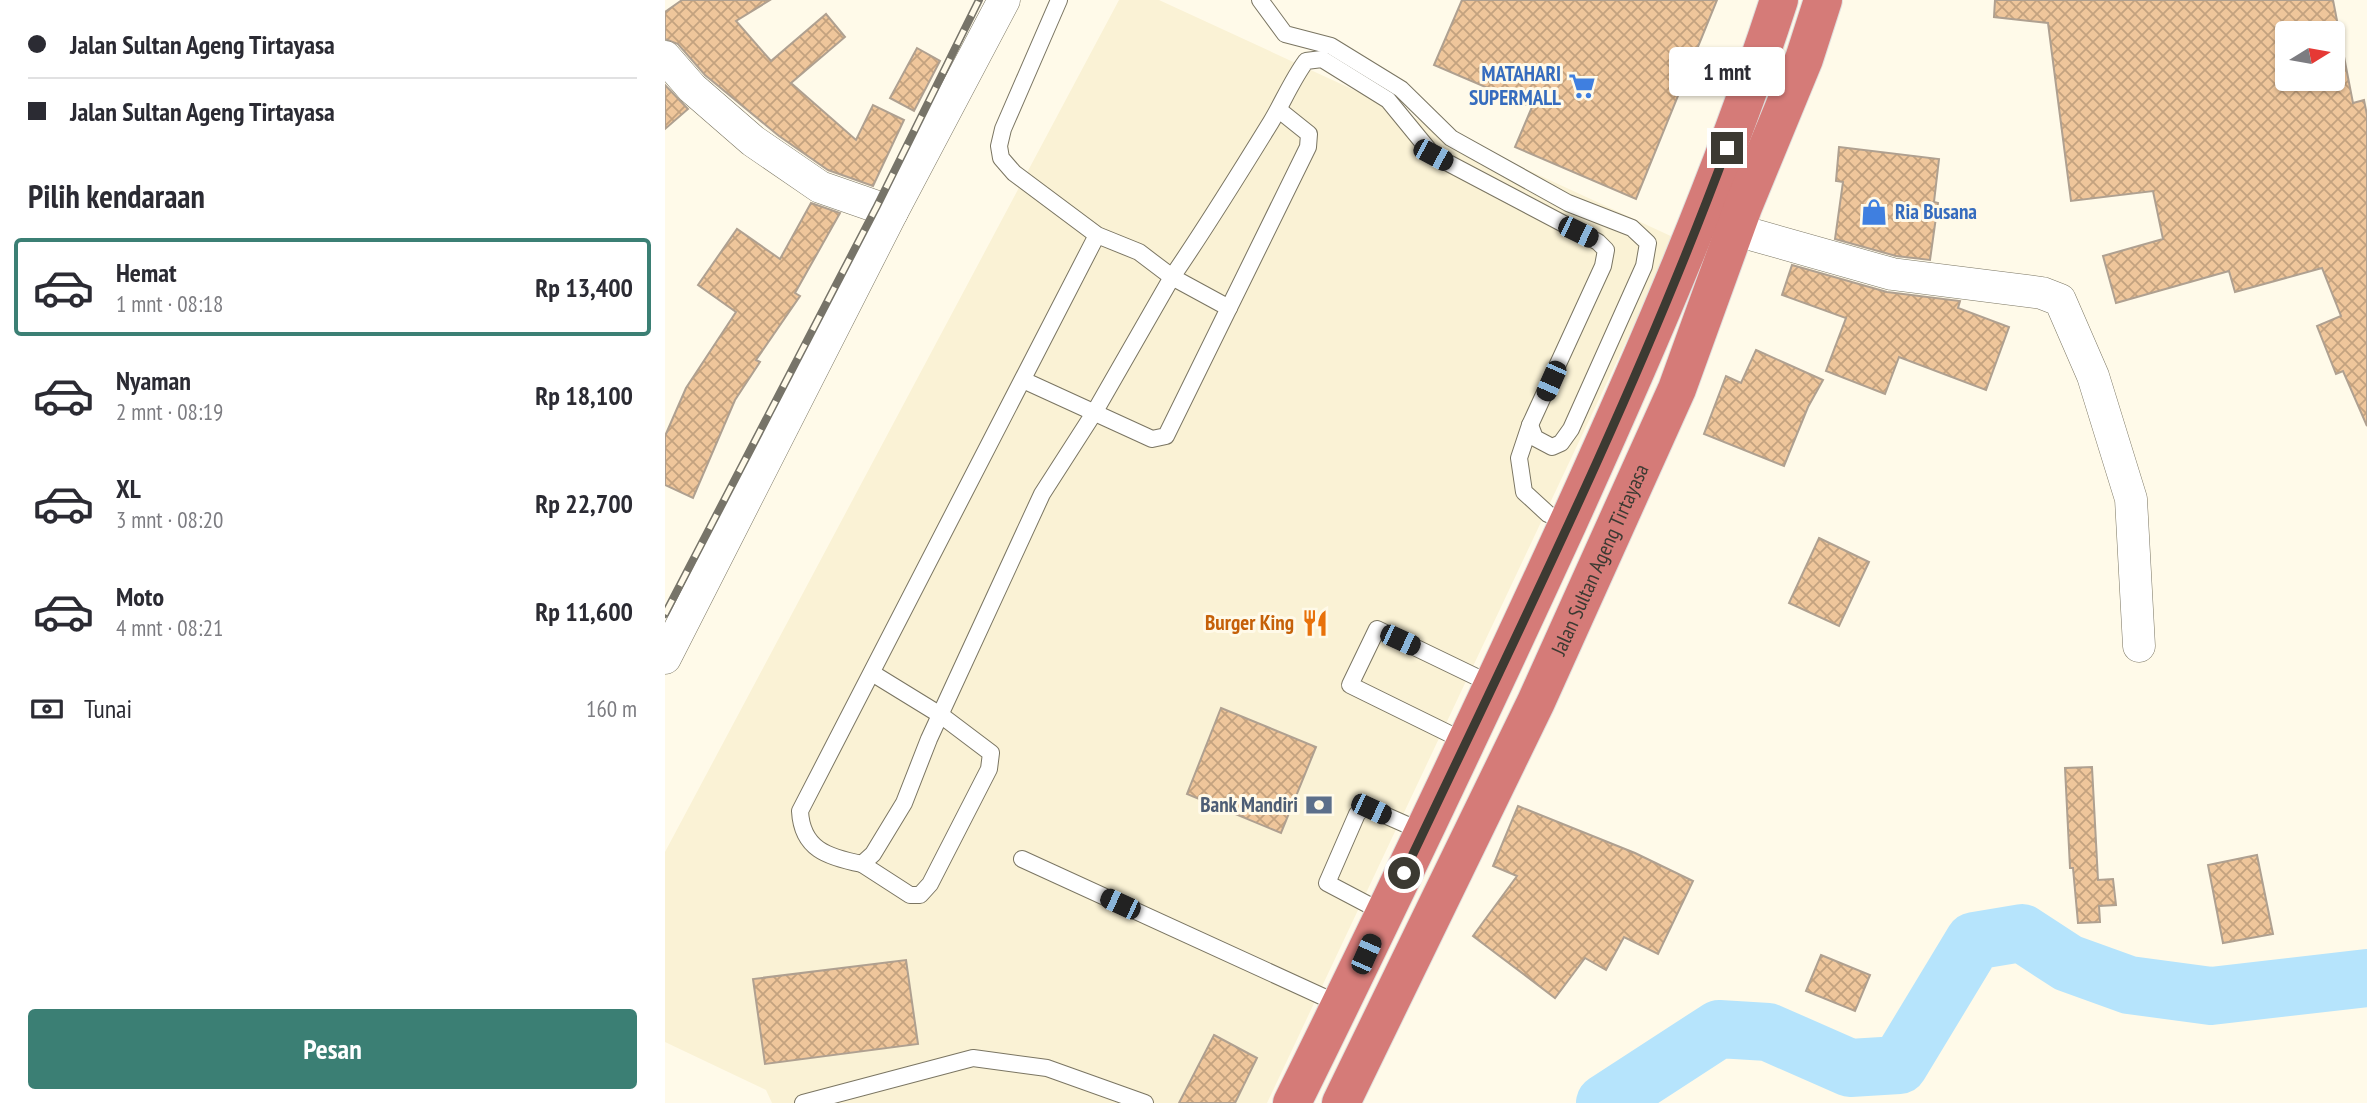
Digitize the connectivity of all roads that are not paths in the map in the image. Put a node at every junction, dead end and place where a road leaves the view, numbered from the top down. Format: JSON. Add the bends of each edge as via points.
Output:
{"nodes":[{"id":1,"x":1004,"y":0,"type":"edge"},
{"id":2,"x":1059,"y":0,"type":"edge"},
{"id":3,"x":1260,"y":0,"type":"edge"},
{"id":4,"x":1779,"y":0,"type":"edge"},
{"id":5,"x":1823,"y":0,"type":"edge"},
{"id":6,"x":665,"y":57,"type":"edge"},
{"id":7,"x":1279,"y":110,"type":"junction"},
{"id":8,"x":892,"y":212,"type":"junction"},
{"id":9,"x":1737,"y":230,"type":"junction"},
{"id":10,"x":1097,"y":235,"type":"junction"},
{"id":11,"x":1173,"y":277,"type":"junction"},
{"id":12,"x":1229,"y":308,"type":"junction"},
{"id":13,"x":1023,"y":380,"type":"junction"},
{"id":14,"x":1094,"y":412,"type":"junction"},
{"id":15,"x":1531,"y":425,"type":"junction"},
{"id":16,"x":1568,"y":523,"type":"junction"},
{"id":17,"x":2139,"y":646,"type":"dead end"},
{"id":18,"x":665,"y":658,"type":"edge"},
{"id":19,"x":872,"y":673,"type":"junction"},
{"id":20,"x":1493,"y":685,"type":"junction"},
{"id":21,"x":941,"y":716,"type":"junction"},
{"id":22,"x":1466,"y":742,"type":"junction"},
{"id":23,"x":1423,"y":832,"type":"junction"},
{"id":24,"x":1022,"y":859,"type":"dead end"},
{"id":25,"x":862,"y":864,"type":"junction"},
{"id":26,"x":1384,"y":914,"type":"junction"},
{"id":27,"x":1341,"y":1005,"type":"junction"},
{"id":28,"x":803,"y":1103,"type":"edge"},
{"id":29,"x":1145,"y":1103,"type":"edge"},
{"id":30,"x":1292,"y":1103,"type":"edge"},
{"id":31,"x":1341,"y":1103,"type":"edge"}],
"edges":[{"from":1,"to":8,"type":"street"},
{"from":2,"to":10,"type":"lane","via":[[999,146],[1001,158],[1014,173]]},
{"from":3,"to":15,"type":"lane","via":[[1285,34],[1331,46],[1401,89],[1451,138],[1568,203],[1632,228],[1649,243],[1644,266],[1571,429],[1552,447],[1535,438]]},
{"from":4,"to":16,"type":"highway","name":"Jalan Sultan Ageng Tirtayasa","via":[[1685,260]]},
{"from":5,"to":9,"type":"highway","name":"Jalan Sultan Ageng Tirtayasa"},
{"from":6,"to":8,"type":"street","via":[[692,88],[753,141],[820,187]]},
{"from":7,"to":11,"type":"lane"},
{"from":7,"to":12,"type":"lane","via":[[1309,134],[1308,147]]},
{"from":7,"to":15,"type":"lane","via":[[1306,61],[1322,59],[1388,100],[1433,155],[1606,250],[1603,266]]},
{"from":8,"to":18,"type":"street"},
{"from":9,"to":17,"type":"street","via":[[1892,274],[2042,293],[2060,300],[2093,376],[2131,499]]},
{"from":9,"to":31,"type":"highway","name":"Jalan Sultan Ageng Tirtayasa","via":[[1678,389],[1542,690]]},
{"from":10,"to":11,"type":"lane","via":[[1139,252]]},
{"from":10,"to":13,"type":"lane"},
{"from":11,"to":12,"type":"lane"},
{"from":11,"to":14,"type":"lane"},
{"from":12,"to":14,"type":"lane","via":[[1166,436],[1152,439]]},
{"from":13,"to":14,"type":"lane"},
{"from":13,"to":19,"type":"lane"},
{"from":14,"to":21,"type":"lane","via":[[1042,494]]},
{"from":15,"to":16,"type":"lane","via":[[1519,458],[1524,492],[1548,514]]},
{"from":16,"to":20,"type":"highway","name":"Jalan Sultan Ageng Tirtayasa"},
{"from":19,"to":21,"type":"lane"},
{"from":19,"to":25,"type":"lane","via":[[800,811],[801,831],[815,848]]},
{"from":20,"to":22,"type":"highway","name":"Jalan Sultan Ageng Tirtayasa"},
{"from":20,"to":22,"type":"lane","via":[[1377,629],[1350,685]]},
{"from":21,"to":25,"type":"lane","via":[[904,803]]},
{"from":21,"to":25,"type":"lane","via":[[991,753],[989,769],[930,884],[920,895],[910,895]]},
{"from":22,"to":23,"type":"highway","name":"Jalan Sultan Ageng Tirtayasa"},
{"from":23,"to":26,"type":"highway","name":"Jalan Sultan Ageng Tirtayasa"},
{"from":23,"to":26,"type":"lane","via":[[1363,808],[1345,839],[1327,883]]},
{"from":24,"to":27,"type":"lane"},
{"from":26,"to":27,"type":"highway","name":"Jalan Sultan Ageng Tirtayasa"},
{"from":27,"to":30,"type":"highway","name":"Jalan Sultan Ageng Tirtayasa"},
{"from":28,"to":29,"type":"lane","via":[[973,1058],[1047,1068]]}]}
